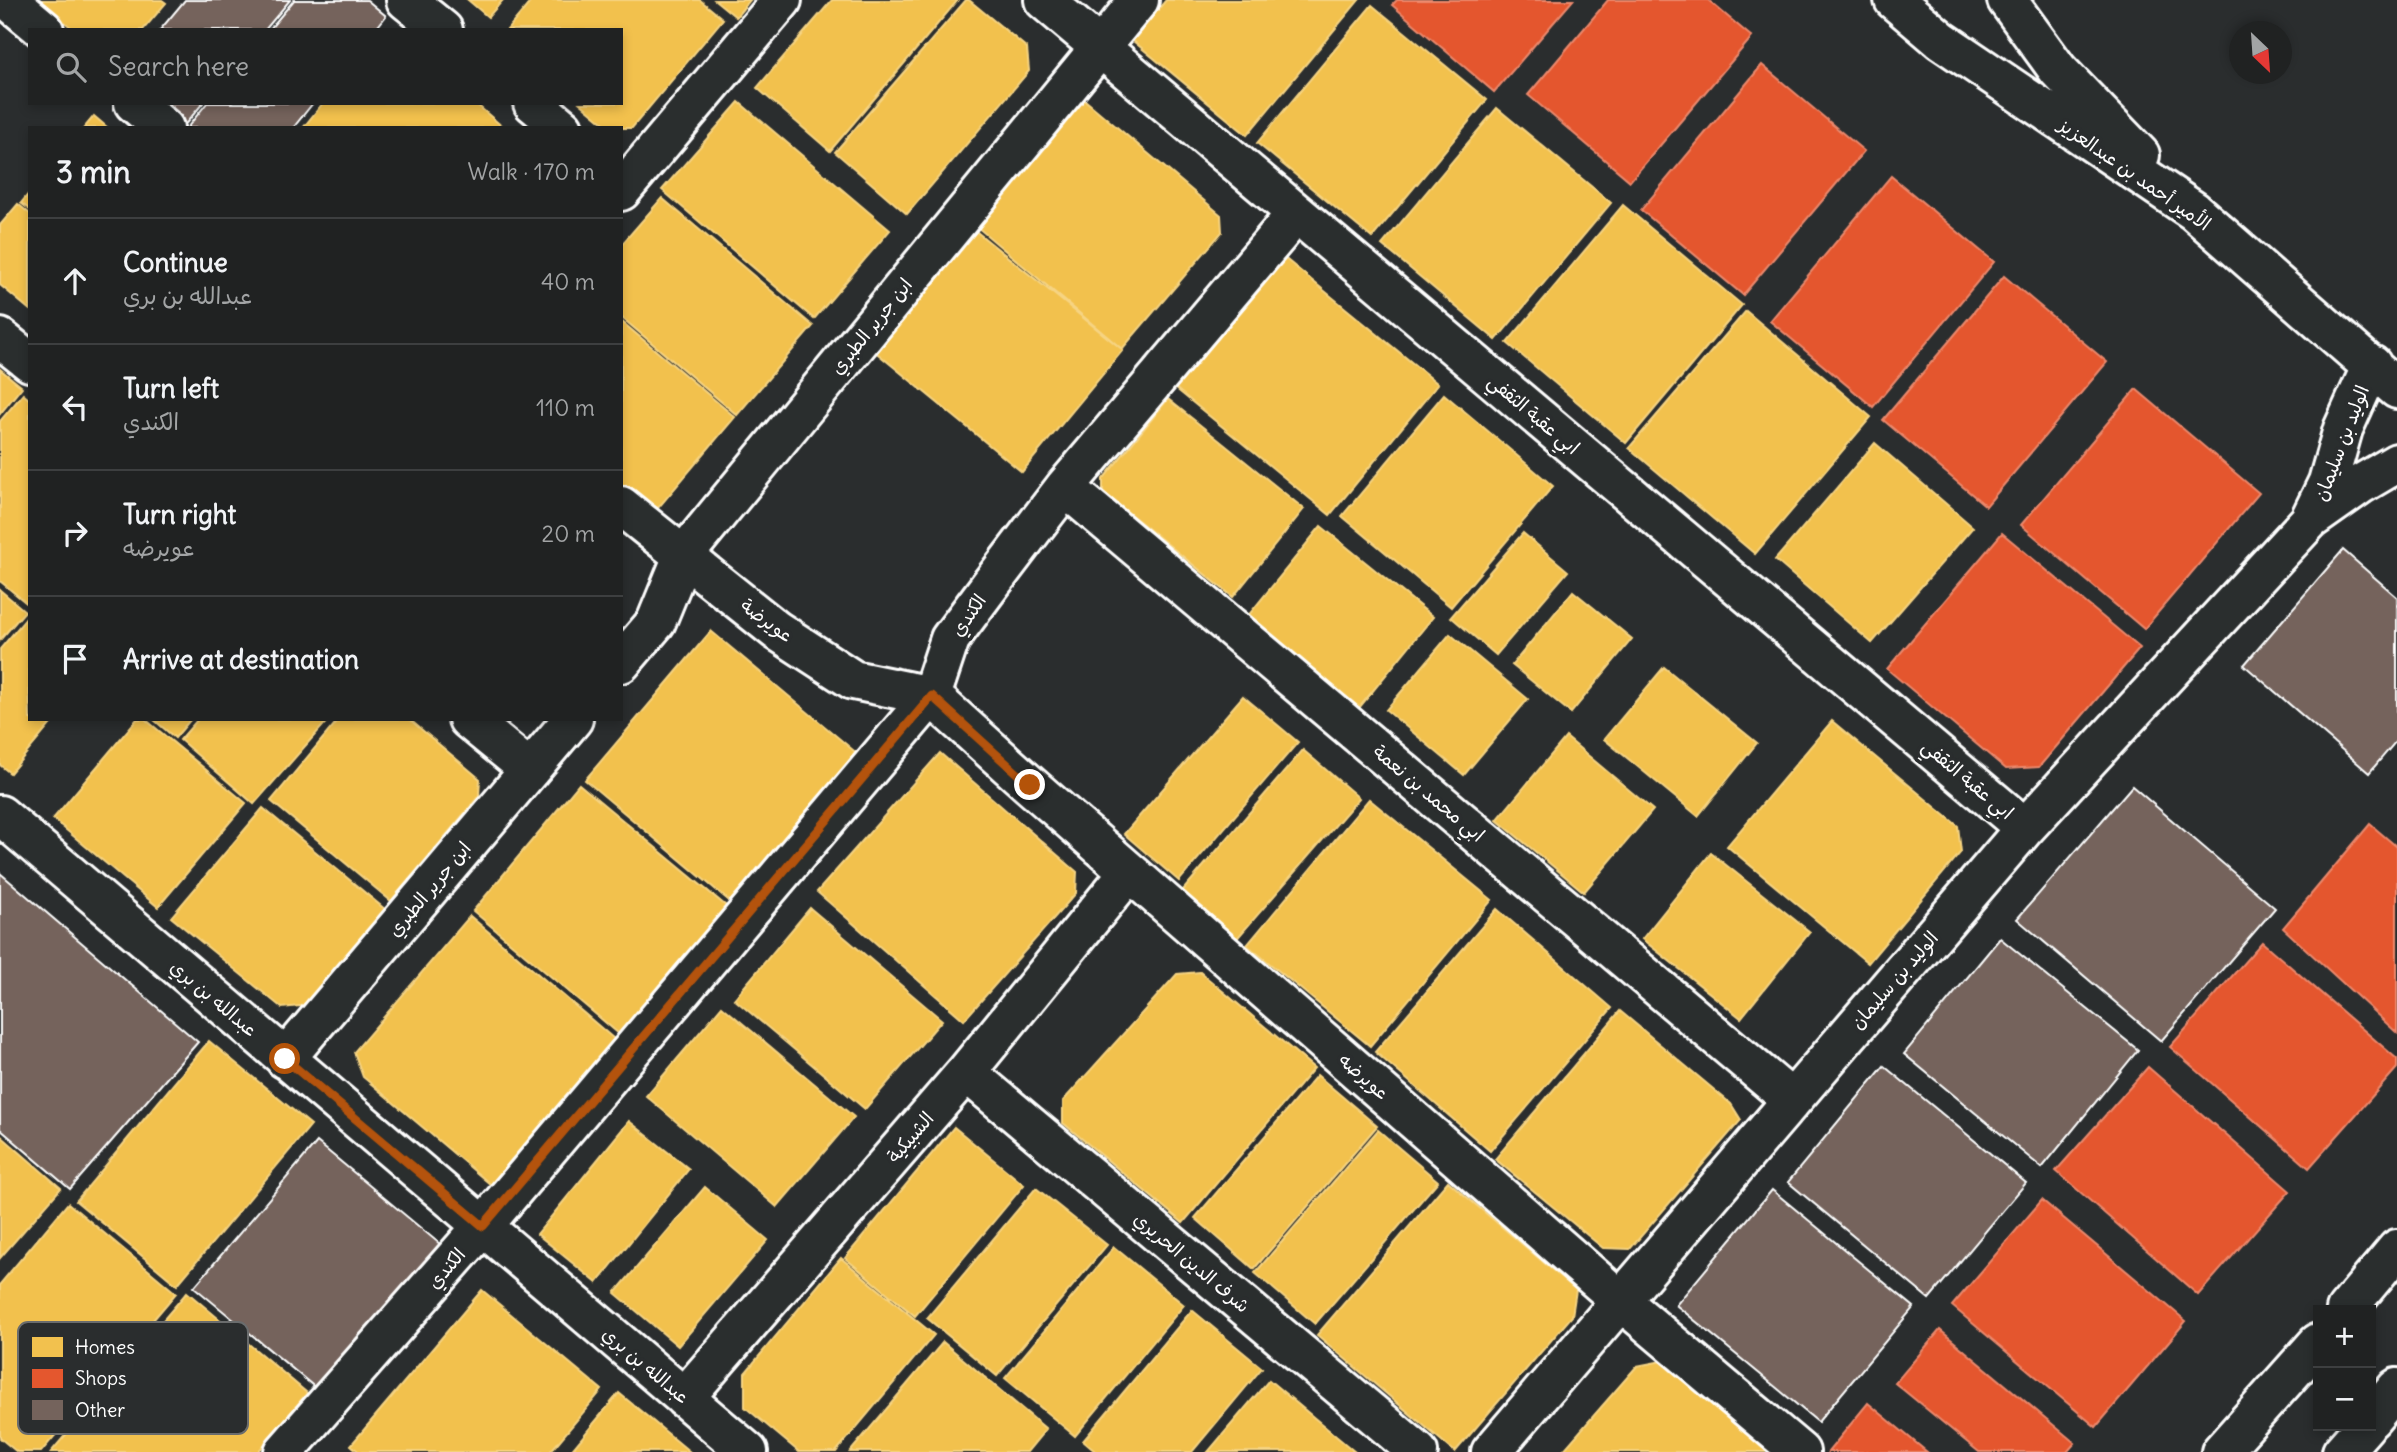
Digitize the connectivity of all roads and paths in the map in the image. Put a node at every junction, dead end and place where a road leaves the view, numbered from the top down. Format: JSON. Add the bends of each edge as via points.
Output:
{"nodes":[{"id":1,"x":8,"y":0,"type":"edge"},
{"id":2,"x":406,"y":0,"type":"edge"},
{"id":3,"x":782,"y":0,"type":"edge"},
{"id":4,"x":1044,"y":0,"type":"edge"},
{"id":5,"x":1139,"y":0,"type":"edge"},
{"id":6,"x":1894,"y":0,"type":"edge"},
{"id":7,"x":2007,"y":0,"type":"edge"},
{"id":8,"x":42,"y":28,"type":"edge"},
{"id":9,"x":441,"y":28,"type":"edge"},
{"id":10,"x":1100,"y":48,"type":"junction"},
{"id":11,"x":136,"y":105,"type":"edge"},
{"id":12,"x":535,"y":105,"type":"edge"},
{"id":13,"x":162,"y":126,"type":"edge"},
{"id":14,"x":561,"y":126,"type":"edge"},
{"id":15,"x":624,"y":183,"type":"edge"},
{"id":16,"x":2194,"y":211,"type":"junction"},
{"id":17,"x":1296,"y":214,"type":"junction"},
{"id":18,"x":0,"y":338,"type":"edge"},
{"id":19,"x":28,"y":360,"type":"edge"},
{"id":20,"x":2384,"y":377,"type":"edge"},
{"id":21,"x":2397,"y":463,"type":"edge"},
{"id":22,"x":1065,"y":487,"type":"junction"},
{"id":23,"x":623,"y":508,"type":"edge"},
{"id":24,"x":2310,"y":520,"type":"junction"},
{"id":25,"x":682,"y":556,"type":"junction"},
{"id":26,"x":623,"y":661,"type":"edge"},
{"id":27,"x":932,"y":696,"type":"junction"},
{"id":28,"x":470,"y":721,"type":"edge"},
{"id":29,"x":571,"y":721,"type":"edge"},
{"id":30,"x":530,"y":770,"type":"junction"},
{"id":31,"x":0,"y":816,"type":"edge"},
{"id":32,"x":2025,"y":828,"type":"junction"},
{"id":33,"x":1129,"y":872,"type":"junction"},
{"id":34,"x":285,"y":1059,"type":"junction"},
{"id":35,"x":967,"y":1072,"type":"junction"},
{"id":36,"x":1792,"y":1100,"type":"junction"},
{"id":37,"x":483,"y":1226,"type":"junction"},
{"id":38,"x":2397,"y":1249,"type":"edge"},
{"id":39,"x":1621,"y":1301,"type":"junction"},
{"id":40,"x":2350,"y":1305,"type":"edge"},
{"id":41,"x":2313,"y":1349,"type":"edge"},
{"id":42,"x":2397,"y":1388,"type":"edge"},
{"id":43,"x":684,"y":1398,"type":"junction"},
{"id":44,"x":2376,"y":1413,"type":"edge"},
{"id":45,"x":2361,"y":1431,"type":"edge"},
{"id":46,"x":284,"y":1452,"type":"edge"},
{"id":47,"x":748,"y":1452,"type":"edge"},
{"id":48,"x":1418,"y":1452,"type":"edge"},
{"id":49,"x":1491,"y":1452,"type":"edge"},
{"id":50,"x":1800,"y":1452,"type":"edge"},
{"id":51,"x":2221,"y":1452,"type":"edge"},
{"id":52,"x":2342,"y":1452,"type":"edge"}],
"edges":[{"from":1,"to":8,"type":"street"},
{"from":2,"to":9,"type":"street"},
{"from":3,"to":15,"type":"street"},
{"from":4,"to":10,"type":"street","name":"ابي عقبة الثقفي"},
{"from":5,"to":10,"type":"street","name":"ابن جرير الطبري"},
{"from":6,"to":16,"type":"street","name":"الأمير أحمد بن عبدالعزيز","via":[[1941,40]]},
{"from":7,"to":16,"type":"street","via":[[2058,70]]},
{"from":10,"to":17,"type":"street","name":"ابي عقبة الثقفي"},
{"from":10,"to":25,"type":"street","name":"ابن جرير الطبري"},
{"from":11,"to":13,"type":"street"},
{"from":12,"to":14,"type":"street"},
{"from":16,"to":20,"type":"street","name":"الأمير أحمد بن عبدالعزيز"},
{"from":17,"to":22,"type":"street","name":"الكندي"},
{"from":17,"to":32,"type":"street","name":"ابي عقبة الثقفي"},
{"from":18,"to":19,"type":"street"},
{"from":20,"to":24,"type":"street","name":"الوليد بن سليمان","via":[[2343,429],[2328,482]]},
{"from":21,"to":24,"type":"street","name":"الوليد بن سليمان"},
{"from":22,"to":27,"type":"street","name":"الكندي","via":[[950,639]]},
{"from":22,"to":36,"type":"street","name":"ابي محمد بن نعمة"},
{"from":23,"to":25,"type":"street","name":"عويرضة"},
{"from":24,"to":32,"type":"street","name":"الوليد بن سليمان"},
{"from":25,"to":26,"type":"street","name":"ابن جرير الطبري","via":[[656,622]]},
{"from":25,"to":27,"type":"street","name":"عويرضة","via":[[776,630],[853,680]]},
{"from":27,"to":33,"type":"street","name":"عويرضه"},
{"from":27,"to":37,"type":"street","name":"الكندي"},
{"from":28,"to":30,"type":"street"},
{"from":29,"to":30,"type":"street","name":"ابن جرير الطبري"},
{"from":30,"to":34,"type":"street","name":"ابن جرير الطبري"},
{"from":31,"to":34,"type":"street","name":"عبدالله بن بري"},
{"from":32,"to":36,"type":"street","name":"الوليد بن سليمان"},
{"from":33,"to":35,"type":"street","name":"الشبيكية"},
{"from":33,"to":39,"type":"street","name":"عويرضه"},
{"from":34,"to":37,"type":"street","name":"عبدالله بن بري"},
{"from":35,"to":43,"type":"street","name":"الشبيكية"},
{"from":35,"to":48,"type":"street","name":"شرف الدين الحريري"},
{"from":36,"to":39,"type":"street","name":"الوليد بن سليمان"},
{"from":37,"to":43,"type":"street","name":"عبدالله بن بري"},
{"from":37,"to":46,"type":"street","name":"الكندي"},
{"from":38,"to":40,"type":"street"},
{"from":39,"to":49,"type":"street","name":"الوليد بن سليمان"},
{"from":39,"to":50,"type":"street","name":"عويرضه"},
{"from":41,"to":51,"type":"street"},
{"from":42,"to":44,"type":"street"},
{"from":43,"to":47,"type":"street","name":"عبدالله بن بري"},
{"from":45,"to":52,"type":"street"}]}
